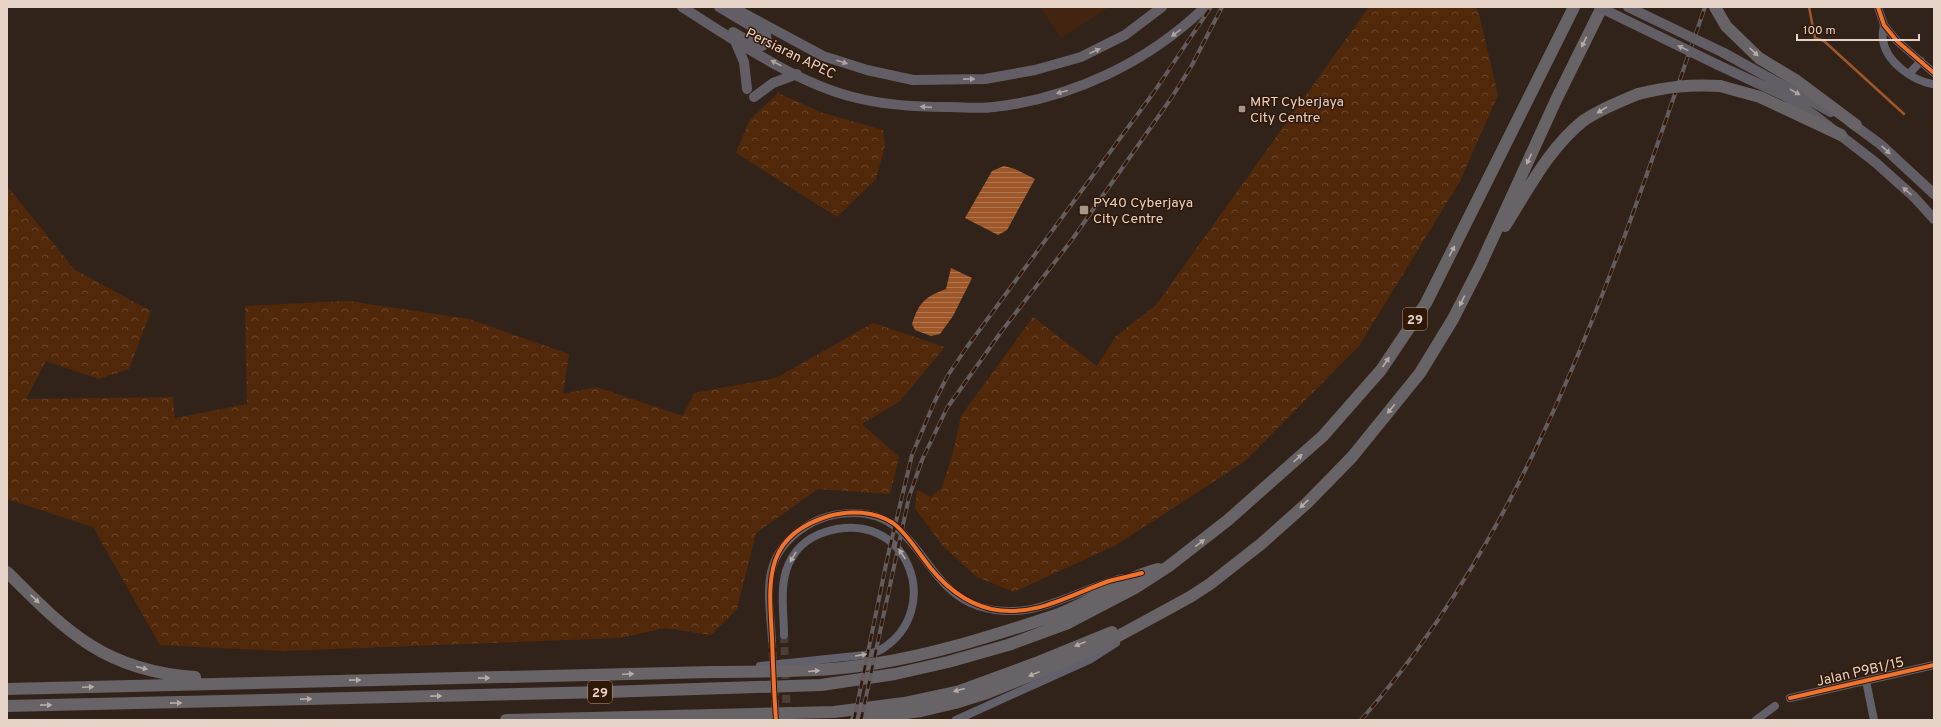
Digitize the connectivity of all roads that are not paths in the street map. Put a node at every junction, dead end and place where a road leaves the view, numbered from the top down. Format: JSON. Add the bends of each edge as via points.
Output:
{"nodes":[{"id":1,"x":719,"y":7,"type":"edge"},
{"id":2,"x":732,"y":7,"type":"edge"},
{"id":3,"x":1162,"y":7,"type":"edge"},
{"id":4,"x":1205,"y":7,"type":"edge"},
{"id":5,"x":1573,"y":7,"type":"edge"},
{"id":6,"x":1600,"y":7,"type":"edge"},
{"id":7,"x":1628,"y":7,"type":"edge"},
{"id":8,"x":1715,"y":7,"type":"edge"},
{"id":9,"x":1878,"y":7,"type":"edge"},
{"id":10,"x":684,"y":8,"type":"edge"},
{"id":11,"x":1884,"y":25,"type":"junction"},
{"id":12,"x":735,"y":41,"type":"junction"},
{"id":13,"x":1920,"y":61,"type":"junction"},
{"id":14,"x":1934,"y":73,"type":"edge"},
{"id":15,"x":797,"y":74,"type":"junction"},
{"id":16,"x":1909,"y":74,"type":"junction"},
{"id":17,"x":1933,"y":85,"type":"edge"},
{"id":18,"x":747,"y":89,"type":"dead end"},
{"id":19,"x":754,"y":97,"type":"dead end"},
{"id":20,"x":1856,"y":125,"type":"junction"},
{"id":21,"x":1841,"y":136,"type":"junction"},
{"id":22,"x":1934,"y":194,"type":"edge"},
{"id":23,"x":1934,"y":219,"type":"edge"},
{"id":24,"x":1480,"y":266,"type":"junction"},
{"id":25,"x":1261,"y":544,"type":"junction"},
{"id":26,"x":1169,"y":566,"type":"junction"},
{"id":27,"x":7,"y":572,"type":"edge"},
{"id":28,"x":1142,"y":574,"type":"junction"},
{"id":29,"x":1190,"y":598,"type":"junction"},
{"id":30,"x":784,"y":635,"type":"tunnel mouth"},
{"id":31,"x":772,"y":640,"type":"tunnel mouth"},
{"id":32,"x":1934,"y":665,"type":"edge"},
{"id":33,"x":711,"y":672,"type":"junction"},
{"id":34,"x":1866,"y":680,"type":"junction"},
{"id":35,"x":274,"y":682,"type":"junction"},
{"id":36,"x":7,"y":689,"type":"edge"},
{"id":37,"x":1790,"y":698,"type":"dead end"},
{"id":38,"x":7,"y":706,"type":"edge"},
{"id":39,"x":1775,"y":706,"type":"dead end"},
{"id":40,"x":506,"y":720,"type":"edge"},
{"id":41,"x":856,"y":720,"type":"edge"},
{"id":42,"x":956,"y":720,"type":"edge"},
{"id":43,"x":1756,"y":720,"type":"edge"},
{"id":44,"x":1874,"y":720,"type":"edge"}],
"edges":[{"from":1,"to":10,"type":"main road","via":[[766,35],[765,44],[754,44],[699,13]]},
{"from":2,"to":3,"type":"main road","name":"Persiaran APEC","one_way":true,"via":[[823,56],[867,70],[913,80],[985,79],[1035,70],[1081,57],[1125,35]]},
{"from":4,"to":15,"type":"main road","name":"Persiaran APEC","one_way":true,"via":[[1186,26],[1154,49],[1115,71],[1083,86],[1025,102],[999,106],[930,107],[897,104],[852,97]]},
{"from":26,"to":5,"type":"highway","number":"29","one_way":true,"via":[[1228,520],[1323,436],[1381,370],[1426,303]]},
{"from":21,"to":6,"type":"main road","one_way":true,"bridge":true,"via":[[1785,96]]},
{"from":6,"to":24,"type":"highway","number":"29","one_way":true},
{"from":7,"to":20,"type":"main road","one_way":true,"bridge":true,"via":[[1724,53]]},
{"from":8,"to":20,"type":"highway","one_way":true,"via":[[1726,26],[1759,58],[1797,81]]},
{"from":9,"to":11,"type":"street"},
{"from":10,"to":12,"type":"main road","name":"Persiaran APEC"},
{"from":11,"to":13,"type":"street"},
{"from":11,"to":16,"type":"street","via":[[1885,48]]},
{"from":15,"to":12,"type":"main road","name":"Persiaran APEC","one_way":true},
{"from":12,"to":18,"type":"main road","via":[[744,62]]},
{"from":13,"to":14,"type":"street"},
{"from":13,"to":16,"type":"street"},
{"from":15,"to":19,"type":"main road","via":[[773,83]]},
{"from":16,"to":17,"type":"street"},
{"from":20,"to":22,"type":"main road","one_way":true},
{"from":23,"to":21,"type":"main road","one_way":true,"via":[[1881,167]]},
{"from":21,"to":24,"type":"highway","one_way":true,"bridge":true,"via":[[1760,97],[1720,86],[1696,84],[1638,94],[1610,105],[1583,122],[1557,148]]},
{"from":24,"to":25,"type":"highway","number":"29","one_way":true,"via":[[1453,319],[1420,373],[1352,457],[1307,503]]},
{"from":25,"to":29,"type":"highway"},
{"from":25,"to":40,"type":"highway","number":"29","one_way":true,"via":[[1212,577],[1110,633],[960,691],[904,703],[834,712]]},
{"from":26,"to":28,"type":"highway"},
{"from":38,"to":26,"type":"highway","number":"29","one_way":true,"via":[[821,685],[895,674],[1008,646],[1074,620],[1135,588]]},
{"from":27,"to":35,"type":"highway","one_way":true,"via":[[68,630],[90,646],[121,662],[170,675]]},
{"from":28,"to":31,"type":"street","via":[[1109,581],[1065,600],[1027,611],[978,606],[953,592],[930,569],[910,540],[893,524],[869,514],[844,513],[809,524],[785,543],[777,554],[770,580]]},
{"from":33,"to":28,"type":"highway","one_way":true,"via":[[811,671],[872,664],[932,651],[1053,616]]},
{"from":29,"to":41,"type":"highway","one_way":true,"via":[[1088,652],[987,693],[921,711]]},
{"from":29,"to":42,"type":"street","via":[[1091,659]]},
{"from":33,"to":30,"type":"street","one_way":true,"via":[[865,655],[892,642],[906,622],[913,600],[908,563],[900,550],[876,531],[852,527],[830,530],[810,538],[796,552],[786,571]]},
{"from":32,"to":34,"type":"street","name":"Jalan P9B1/15"},
{"from":35,"to":33,"type":"highway","one_way":true},
{"from":34,"to":37,"type":"street","name":"Jalan P9B1/15"},
{"from":34,"to":44,"type":"street","name":"Jalan P9B1/15"},
{"from":36,"to":35,"type":"highway","one_way":true},
{"from":39,"to":43,"type":"street"}]}
